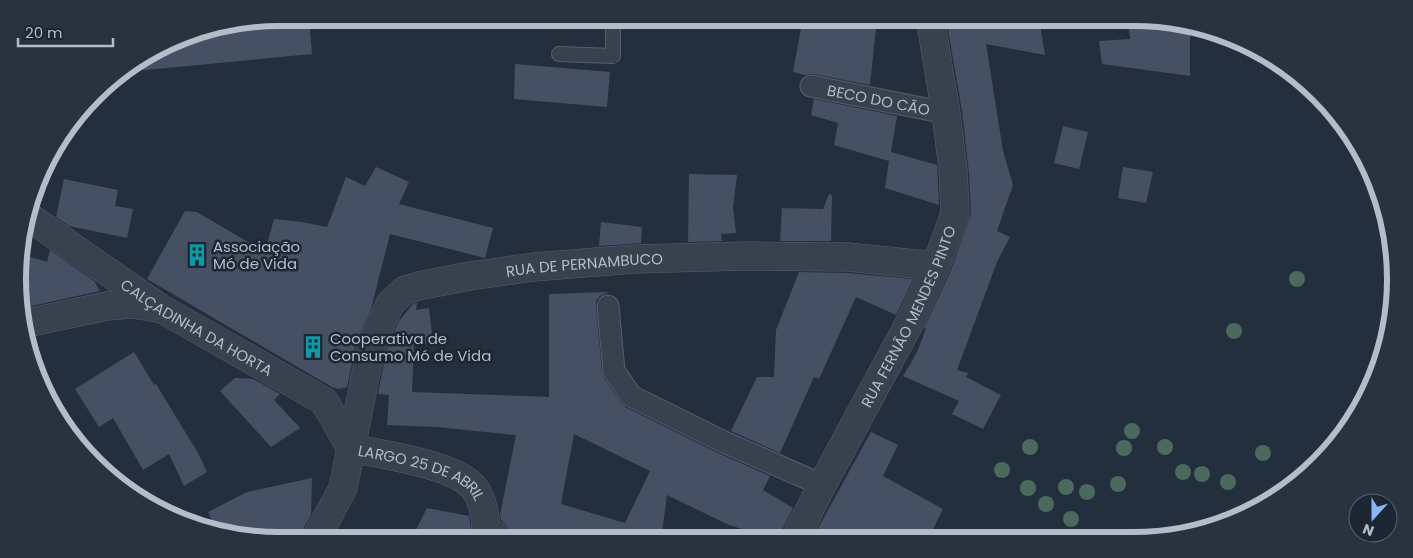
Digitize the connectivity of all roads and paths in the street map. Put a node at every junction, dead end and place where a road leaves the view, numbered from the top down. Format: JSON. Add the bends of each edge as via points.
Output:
{"nodes":[{"id":1,"x":613,"y":26,"type":"edge"},
{"id":2,"x":931,"y":26,"type":"edge"},
{"id":3,"x":559,"y":54,"type":"dead end"},
{"id":4,"x":811,"y":86,"type":"dead end"},
{"id":5,"x":946,"y":113,"type":"junction"},
{"id":6,"x":33,"y":220,"type":"edge"},
{"id":7,"x":936,"y":266,"type":"junction"},
{"id":8,"x":608,"y":306,"type":"dead end"},
{"id":9,"x":160,"y":308,"type":"junction"},
{"id":10,"x":30,"y":322,"type":"edge"},
{"id":11,"x":351,"y":448,"type":"junction"},
{"id":12,"x":822,"y":485,"type":"junction"},
{"id":13,"x":319,"y":532,"type":"edge"},
{"id":14,"x":491,"y":532,"type":"edge"},
{"id":15,"x":798,"y":532,"type":"edge"}],
"edges":[{"from":1,"to":3,"type":"lane","via":[[613,56]]},
{"from":2,"to":5,"type":"street","name":"RUA FERNÃO MENDES PINTO"},
{"from":4,"to":5,"type":"street","name":"BECO DO CÃO"},
{"from":5,"to":7,"type":"street","name":"RUA FERNÃO MENDES PINTO","via":[[955,214]]},
{"from":6,"to":9,"type":"street","name":"CALÇADINHA DA HORTA"},
{"from":7,"to":11,"type":"street","name":"RUA DE PERNAMBUCO","via":[[838,257],[634,259],[534,267],[405,290],[390,304],[372,343]]},
{"from":7,"to":12,"type":"street","name":"RUA FERNÃO MENDES PINTO","via":[[909,324]]},
{"from":8,"to":12,"type":"street","via":[[614,371],[631,396]]},
{"from":9,"to":10,"type":"street","via":[[132,304],[107,306]]},
{"from":9,"to":11,"type":"street","name":"CALÇADINHA DA HORTA","via":[[324,401]]},
{"from":11,"to":13,"type":"street","name":"RUA DE PERNAMBUCO","via":[[344,488]]},
{"from":11,"to":14,"type":"street","name":"LARGO 25 DE ABRIL","via":[[451,472],[470,484],[484,506],[486,528]]},
{"from":12,"to":15,"type":"street","name":"RUA FERNÃO MENDES PINTO"}]}
